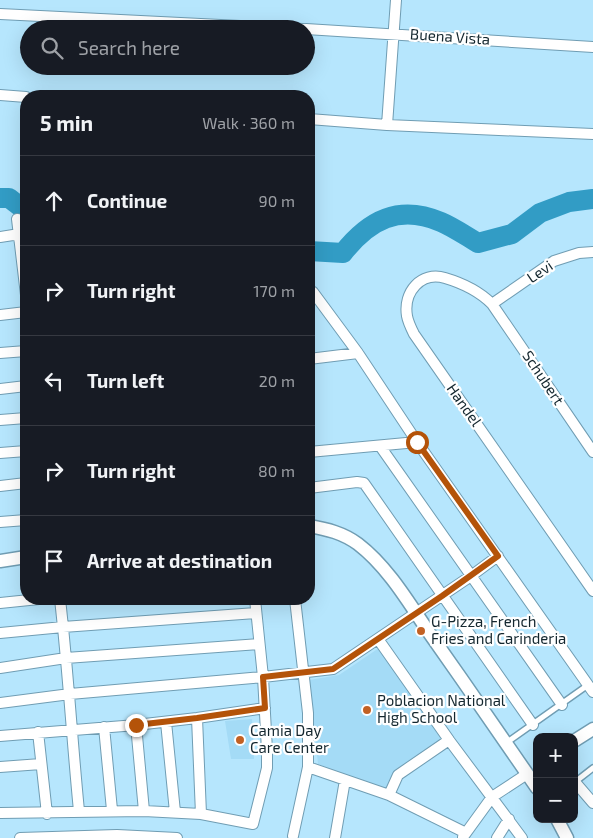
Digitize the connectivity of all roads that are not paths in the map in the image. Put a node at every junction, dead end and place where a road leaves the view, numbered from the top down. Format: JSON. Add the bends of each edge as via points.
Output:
{"nodes":[{"id":1,"x":396,"y":0,"type":"edge"},
{"id":2,"x":0,"y":14,"type":"edge"},
{"id":3,"x":122,"y":20,"type":"edge"},
{"id":4,"x":315,"y":29,"type":"edge"},
{"id":5,"x":393,"y":33,"type":"junction"},
{"id":6,"x":593,"y":47,"type":"edge"},
{"id":7,"x":0,"y":95,"type":"edge"},
{"id":8,"x":20,"y":97,"type":"edge"},
{"id":9,"x":315,"y":119,"type":"edge"},
{"id":10,"x":387,"y":124,"type":"junction"},
{"id":11,"x":593,"y":134,"type":"edge"},
{"id":12,"x":20,"y":220,"type":"edge"},
{"id":13,"x":18,"y":236,"type":"junction"},
{"id":14,"x":0,"y":237,"type":"edge"},
{"id":15,"x":20,"y":251,"type":"edge"},
{"id":16,"x":593,"y":252,"type":"edge"},
{"id":17,"x":315,"y":295,"type":"edge"},
{"id":18,"x":492,"y":304,"type":"junction"},
{"id":19,"x":20,"y":313,"type":"edge"},
{"id":20,"x":0,"y":315,"type":"edge"},
{"id":21,"x":20,"y":351,"type":"edge"},
{"id":22,"x":0,"y":353,"type":"edge"},
{"id":23,"x":358,"y":353,"type":"junction"},
{"id":24,"x":315,"y":358,"type":"edge"},
{"id":25,"x":20,"y":387,"type":"edge"},
{"id":26,"x":0,"y":389,"type":"edge"},
{"id":27,"x":20,"y":418,"type":"edge"},
{"id":28,"x":0,"y":420,"type":"edge"},
{"id":29,"x":417,"y":442,"type":"junction"},
{"id":30,"x":380,"y":446,"type":"junction"},
{"id":31,"x":20,"y":451,"type":"edge"},
{"id":32,"x":315,"y":451,"type":"edge"},
{"id":33,"x":593,"y":452,"type":"edge"},
{"id":34,"x":0,"y":453,"type":"edge"},
{"id":35,"x":20,"y":484,"type":"edge"},
{"id":36,"x":0,"y":486,"type":"edge"},
{"id":37,"x":315,"y":487,"type":"edge"},
{"id":38,"x":20,"y":520,"type":"edge"},
{"id":39,"x":0,"y":522,"type":"edge"},
{"id":40,"x":315,"y":527,"type":"edge"},
{"id":41,"x":498,"y":556,"type":"junction"},
{"id":42,"x":20,"y":558,"type":"edge"},
{"id":43,"x":0,"y":561,"type":"edge"},
{"id":44,"x":471,"y":576,"type":"junction"},
{"id":45,"x":593,"y":591,"type":"edge"},
{"id":46,"x":442,"y":596,"type":"junction"},
{"id":47,"x":20,"y":601,"type":"edge"},
{"id":48,"x":0,"y":603,"type":"edge"},
{"id":49,"x":61,"y":605,"type":"edge"},
{"id":50,"x":255,"y":605,"type":"edge"},
{"id":51,"x":296,"y":605,"type":"edge"},
{"id":52,"x":256,"y":613,"type":"junction"},
{"id":53,"x":416,"y":614,"type":"junction"},
{"id":54,"x":63,"y":626,"type":"junction"},
{"id":55,"x":0,"y":633,"type":"edge"},
{"id":56,"x":378,"y":639,"type":"junction"},
{"id":57,"x":259,"y":644,"type":"junction"},
{"id":58,"x":66,"y":658,"type":"junction"},
{"id":59,"x":0,"y":668,"type":"edge"},
{"id":60,"x":302,"y":672,"type":"junction"},
{"id":61,"x":263,"y":677,"type":"junction"},
{"id":62,"x":590,"y":689,"type":"edge"},
{"id":63,"x":70,"y":694,"type":"junction"},
{"id":64,"x":0,"y":702,"type":"edge"},
{"id":65,"x":562,"y":705,"type":"junction"},
{"id":66,"x":265,"y":708,"type":"junction"},
{"id":67,"x":197,"y":718,"type":"junction"},
{"id":68,"x":166,"y":722,"type":"junction"},
{"id":69,"x":136,"y":725,"type":"junction"},
{"id":70,"x":533,"y":725,"type":"junction"},
{"id":71,"x":104,"y":727,"type":"junction"},
{"id":72,"x":593,"y":729,"type":"edge"},
{"id":73,"x":72,"y":730,"type":"junction"},
{"id":74,"x":38,"y":732,"type":"junction"},
{"id":75,"x":0,"y":736,"type":"edge"},
{"id":76,"x":578,"y":739,"type":"edge"},
{"id":77,"x":449,"y":740,"type":"junction"},
{"id":78,"x":506,"y":743,"type":"junction"},
{"id":79,"x":42,"y":764,"type":"junction"},
{"id":80,"x":0,"y":767,"type":"edge"},
{"id":81,"x":308,"y":767,"type":"junction"},
{"id":82,"x":593,"y":768,"type":"edge"},
{"id":83,"x":532,"y":771,"type":"edge"},
{"id":84,"x":345,"y":780,"type":"junction"},
{"id":85,"x":578,"y":780,"type":"edge"},
{"id":86,"x":578,"y":786,"type":"edge"},
{"id":87,"x":390,"y":795,"type":"junction"},
{"id":88,"x":492,"y":797,"type":"junction"},
{"id":89,"x":593,"y":803,"type":"edge"},
{"id":90,"x":112,"y":810,"type":"junction"},
{"id":91,"x":79,"y":811,"type":"junction"},
{"id":92,"x":144,"y":811,"type":"junction"},
{"id":93,"x":175,"y":812,"type":"junction"},
{"id":94,"x":0,"y":814,"type":"edge"},
{"id":95,"x":47,"y":814,"type":"junction"},
{"id":96,"x":201,"y":814,"type":"junction"},
{"id":97,"x":509,"y":820,"type":"junction"},
{"id":98,"x":559,"y":823,"type":"edge"},
{"id":99,"x":293,"y":836,"type":"dead end"},
{"id":100,"x":464,"y":836,"type":"edge"},
{"id":101,"x":20,"y":838,"type":"edge"},
{"id":102,"x":177,"y":838,"type":"edge"},
{"id":103,"x":335,"y":838,"type":"edge"},
{"id":104,"x":497,"y":838,"type":"edge"},
{"id":105,"x":522,"y":838,"type":"edge"},
{"id":106,"x":567,"y":838,"type":"edge"}],
"edges":[{"from":1,"to":5,"type":"street"},
{"from":2,"to":3,"type":"street","name":"Buena Vista"},
{"from":4,"to":5,"type":"street","name":"Buena Vista"},
{"from":5,"to":6,"type":"street","name":"Buena Vista"},
{"from":5,"to":10,"type":"street"},
{"from":7,"to":8,"type":"street"},
{"from":9,"to":10,"type":"street"},
{"from":10,"to":11,"type":"street"},
{"from":12,"to":13,"type":"street","via":[[17,219]]},
{"from":13,"to":14,"type":"street"},
{"from":13,"to":15,"type":"street"},
{"from":16,"to":18,"type":"street","name":"Levi","via":[[554,261]]},
{"from":17,"to":23,"type":"street"},
{"from":18,"to":33,"type":"street","name":"Schubert"},
{"from":18,"to":45,"type":"street","name":"Handel","via":[[481,294],[445,278],[432,277],[420,280],[413,287],[408,296],[407,316],[418,340]]},
{"from":19,"to":20,"type":"street"},
{"from":21,"to":22,"type":"street"},
{"from":23,"to":24,"type":"street"},
{"from":23,"to":29,"type":"street"},
{"from":25,"to":26,"type":"street"},
{"from":27,"to":28,"type":"street"},
{"from":29,"to":30,"type":"street"},
{"from":29,"to":41,"type":"street"},
{"from":30,"to":32,"type":"street"},
{"from":30,"to":44,"type":"street"},
{"from":31,"to":34,"type":"street"},
{"from":35,"to":36,"type":"street"},
{"from":37,"to":46,"type":"street","via":[[364,483]]},
{"from":38,"to":39,"type":"street"},
{"from":40,"to":53,"type":"street","via":[[334,531],[358,544],[379,564]]},
{"from":41,"to":44,"type":"street"},
{"from":41,"to":62,"type":"street"},
{"from":42,"to":43,"type":"street"},
{"from":44,"to":46,"type":"street"},
{"from":44,"to":65,"type":"street"},
{"from":46,"to":53,"type":"street"},
{"from":46,"to":70,"type":"street"},
{"from":47,"to":48,"type":"street"},
{"from":49,"to":54,"type":"street"},
{"from":50,"to":52,"type":"street"},
{"from":51,"to":60,"type":"street"},
{"from":52,"to":54,"type":"street"},
{"from":52,"to":57,"type":"street"},
{"from":53,"to":56,"type":"street"},
{"from":53,"to":78,"type":"street"},
{"from":54,"to":55,"type":"street"},
{"from":54,"to":58,"type":"street"},
{"from":56,"to":60,"type":"street","via":[[333,669]]},
{"from":56,"to":77,"type":"street"},
{"from":57,"to":58,"type":"street"},
{"from":57,"to":61,"type":"street"},
{"from":58,"to":59,"type":"street"},
{"from":58,"to":63,"type":"street"},
{"from":60,"to":61,"type":"street"},
{"from":60,"to":81,"type":"street","via":[[308,713]]},
{"from":61,"to":63,"type":"street"},
{"from":61,"to":66,"type":"street"},
{"from":62,"to":65,"type":"lane"},
{"from":63,"to":64,"type":"street"},
{"from":63,"to":73,"type":"street"},
{"from":65,"to":70,"type":"lane"},
{"from":66,"to":67,"type":"street"},
{"from":66,"to":96,"type":"street","via":[[266,768],[253,824]]},
{"from":67,"to":68,"type":"street"},
{"from":67,"to":96,"type":"street"},
{"from":68,"to":69,"type":"street"},
{"from":68,"to":93,"type":"street"},
{"from":69,"to":71,"type":"street"},
{"from":69,"to":92,"type":"street"},
{"from":70,"to":78,"type":"lane"},
{"from":71,"to":73,"type":"street"},
{"from":71,"to":90,"type":"street"},
{"from":72,"to":76,"type":"street"},
{"from":73,"to":74,"type":"street"},
{"from":73,"to":91,"type":"street"},
{"from":74,"to":75,"type":"street"},
{"from":74,"to":79,"type":"street"},
{"from":77,"to":87,"type":"street","via":[[398,775]]},
{"from":77,"to":88,"type":"street"},
{"from":78,"to":83,"type":"street"},
{"from":79,"to":80,"type":"street"},
{"from":79,"to":95,"type":"street"},
{"from":81,"to":84,"type":"street"},
{"from":81,"to":99,"type":"street"},
{"from":82,"to":85,"type":"lane"},
{"from":83,"to":88,"type":"street"},
{"from":84,"to":87,"type":"street"},
{"from":84,"to":103,"type":"street"},
{"from":86,"to":89,"type":"street"},
{"from":87,"to":100,"type":"street"},
{"from":88,"to":97,"type":"street"},
{"from":88,"to":100,"type":"street"},
{"from":90,"to":91,"type":"street"},
{"from":90,"to":92,"type":"street"},
{"from":91,"to":95,"type":"street"},
{"from":92,"to":93,"type":"street"},
{"from":93,"to":96,"type":"street"},
{"from":94,"to":95,"type":"street"},
{"from":97,"to":104,"type":"street"},
{"from":97,"to":105,"type":"street"},
{"from":98,"to":106,"type":"street"},
{"from":101,"to":102,"type":"street","via":[[117,835]]}]}
